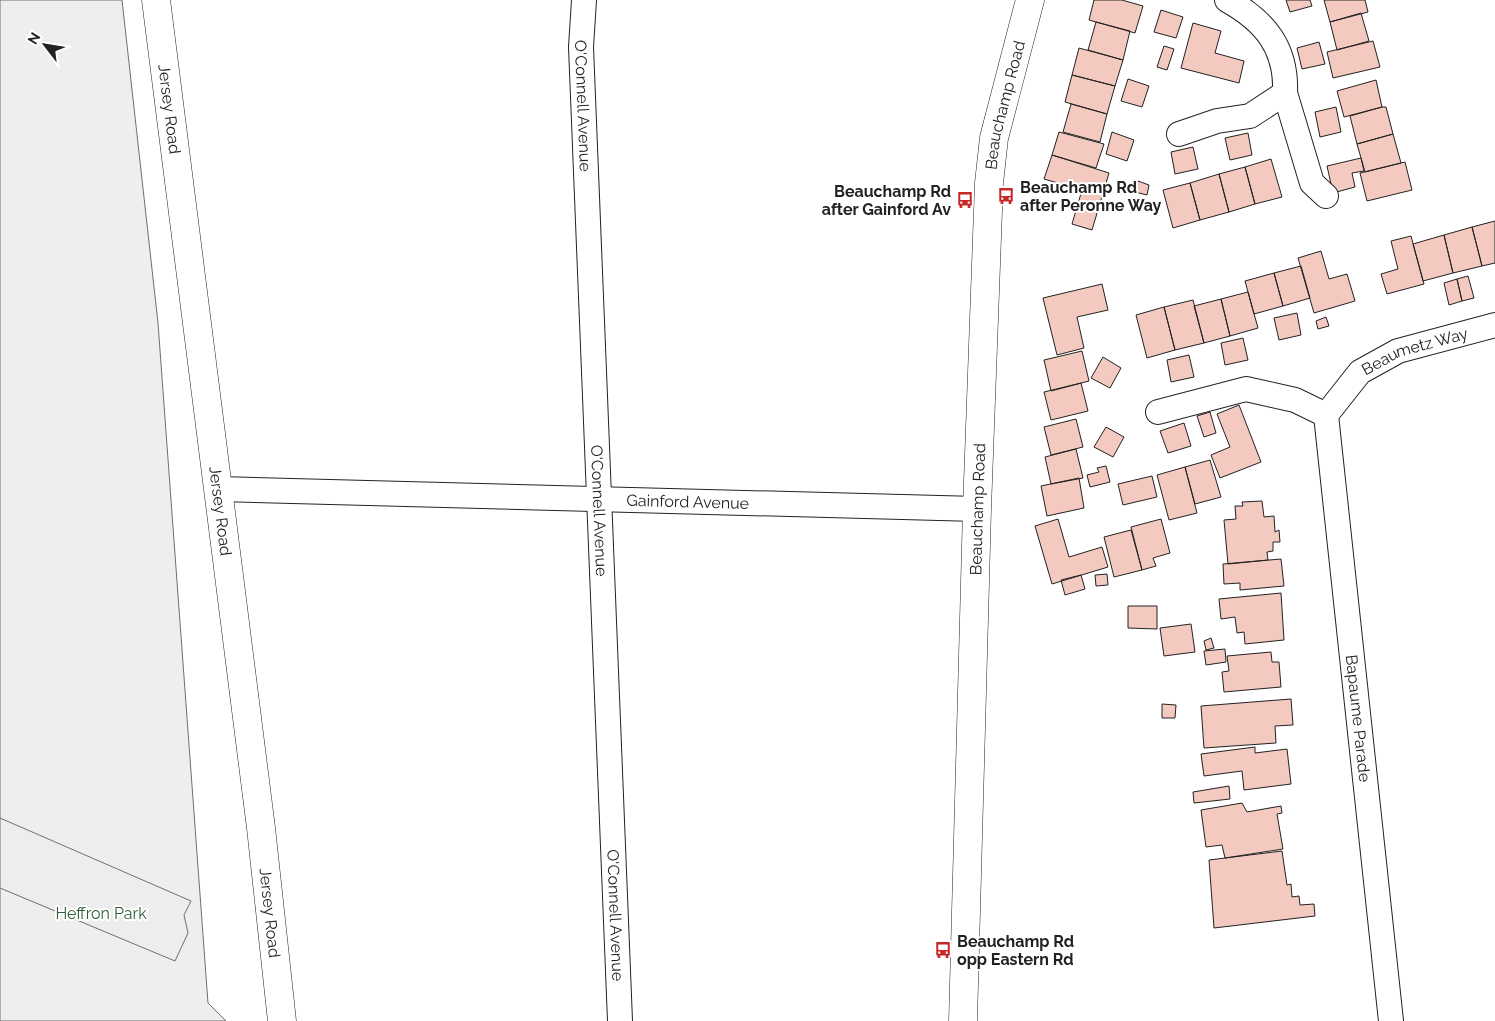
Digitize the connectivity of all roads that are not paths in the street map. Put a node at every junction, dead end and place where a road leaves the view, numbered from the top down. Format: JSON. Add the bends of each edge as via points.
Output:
{"nodes":[{"id":1,"x":156,"y":0,"type":"edge"},
{"id":2,"x":584,"y":0,"type":"edge"},
{"id":3,"x":1030,"y":0,"type":"edge"},
{"id":4,"x":1227,"y":0,"type":"edge"},
{"id":5,"x":1284,"y":93,"type":"junction"},
{"id":6,"x":1179,"y":134,"type":"dead end"},
{"id":7,"x":1326,"y":196,"type":"dead end"},
{"id":8,"x":1495,"y":326,"type":"edge"},
{"id":9,"x":1158,"y":412,"type":"dead end"},
{"id":10,"x":1326,"y":416,"type":"junction"},
{"id":11,"x":218,"y":489,"type":"junction"},
{"id":12,"x":600,"y":501,"type":"junction"},
{"id":13,"x":977,"y":509,"type":"junction"},
{"id":14,"x":282,"y":1021,"type":"edge"},
{"id":15,"x":620,"y":1021,"type":"edge"},
{"id":16,"x":963,"y":1021,"type":"edge"},
{"id":17,"x":1391,"y":1021,"type":"edge"}],
"edges":[{"from":1,"to":11,"type":"street","name":"Jersey Road"},
{"from":2,"to":12,"type":"street","name":"O'Connell Avenue","via":[[581,47]]},
{"from":3,"to":13,"type":"street","name":"Beauchamp Road","via":[[994,138],[989,182]]},
{"from":4,"to":5,"type":"street","via":[[1266,29],[1274,42],[1286,73]]},
{"from":5,"to":6,"type":"street","via":[[1250,116],[1217,121]]},
{"from":5,"to":7,"type":"street","via":[[1312,183]]},
{"from":8,"to":10,"type":"street","name":"Beaumetz Way","via":[[1398,351],[1360,372]]},
{"from":9,"to":10,"type":"street","via":[[1246,389],[1295,400]]},
{"from":10,"to":17,"type":"street","name":"Bapaume Parade"},
{"from":11,"to":12,"type":"street","name":"Gainford Avenue"},
{"from":11,"to":14,"type":"street","name":"Jersey Road"},
{"from":12,"to":13,"type":"street","name":"Gainford Avenue"},
{"from":12,"to":15,"type":"street","name":"O'Connell Avenue"},
{"from":13,"to":16,"type":"street","name":"Beauchamp Road"}]}
